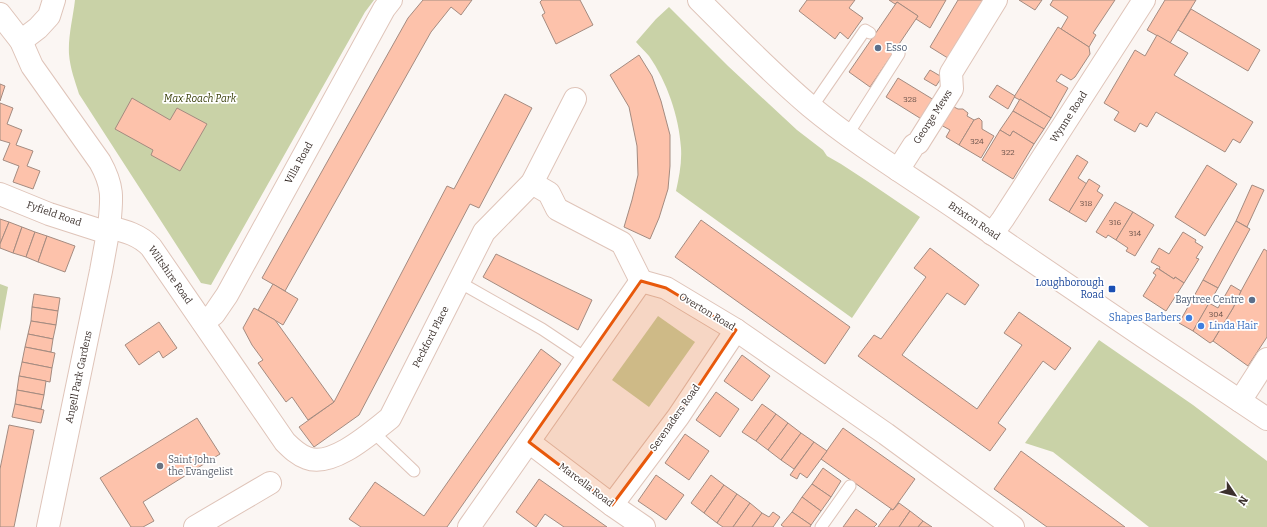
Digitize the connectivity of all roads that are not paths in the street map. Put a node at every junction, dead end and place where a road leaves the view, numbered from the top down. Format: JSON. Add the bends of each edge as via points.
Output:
{"nodes":[{"id":1,"x":54,"y":0,"type":"edge"},
{"id":2,"x":391,"y":0,"type":"edge"},
{"id":3,"x":699,"y":0,"type":"edge"},
{"id":4,"x":996,"y":0,"type":"edge"},
{"id":5,"x":1144,"y":0,"type":"edge"},
{"id":6,"x":0,"y":14,"type":"edge"},
{"id":7,"x":870,"y":33,"type":"dead end"},
{"id":8,"x":21,"y":41,"type":"junction"},
{"id":9,"x":897,"y":52,"type":"dead end"},
{"id":10,"x":575,"y":99,"type":"dead end"},
{"id":11,"x":812,"y":107,"type":"junction"},
{"id":12,"x":848,"y":134,"type":"junction"},
{"id":13,"x":898,"y":170,"type":"junction"},
{"id":14,"x":532,"y":183,"type":"junction"},
{"id":15,"x":0,"y":194,"type":"edge"},
{"id":16,"x":108,"y":230,"type":"junction"},
{"id":17,"x":992,"y":234,"type":"junction"},
{"id":18,"x":641,"y":281,"type":"junction"},
{"id":19,"x":458,"y":282,"type":"junction"},
{"id":20,"x":203,"y":322,"type":"junction"},
{"id":21,"x":736,"y":330,"type":"junction"},
{"id":22,"x":587,"y":359,"type":"junction"},
{"id":23,"x":1267,"y":359,"type":"edge"},
{"id":24,"x":1240,"y":401,"type":"junction"},
{"id":25,"x":1267,"y":419,"type":"edge"},
{"id":26,"x":373,"y":432,"type":"junction"},
{"id":27,"x":529,"y":442,"type":"junction"},
{"id":28,"x":307,"y":459,"type":"joint"},
{"id":29,"x":414,"y":471,"type":"dead end"},
{"id":30,"x":270,"y":483,"type":"dead end"},
{"id":31,"x":850,"y":486,"type":"dead end"},
{"id":32,"x":612,"y":505,"type":"junction"},
{"id":33,"x":48,"y":527,"type":"edge"},
{"id":34,"x":195,"y":527,"type":"edge"},
{"id":35,"x":469,"y":527,"type":"edge"},
{"id":36,"x":644,"y":527,"type":"edge"},
{"id":37,"x":821,"y":527,"type":"edge"},
{"id":38,"x":1013,"y":527,"type":"edge"}],
"edges":[{"from":1,"to":8,"type":"main road","via":[[49,16]]},
{"from":2,"to":20,"type":"main road","name":"Villa Road","via":[[227,295],[214,314]]},
{"from":3,"to":11,"type":"main road","name":"Brixton Road"},
{"from":4,"to":13,"type":"main road","name":"George Mews","via":[[951,73],[952,89]]},
{"from":5,"to":17,"type":"main road","name":"Wynne Road"},
{"from":6,"to":8,"type":"main road"},
{"from":7,"to":11,"type":"lane","via":[[865,30]]},
{"from":8,"to":16,"type":"main road","via":[[32,66],[107,175],[112,191]]},
{"from":9,"to":12,"type":"lane","via":[[899,54]]},
{"from":10,"to":14,"type":"main road","name":"Peckford Place"},
{"from":11,"to":12,"type":"main road","name":"Brixton Road"},
{"from":12,"to":13,"type":"main road","name":"Brixton Road"},
{"from":13,"to":17,"type":"main road","name":"Brixton Road"},
{"from":14,"to":18,"type":"main road","via":[[549,193],[557,209],[622,243]]},
{"from":14,"to":19,"type":"main road","name":"Peckford Place","via":[[484,232]]},
{"from":15,"to":16,"type":"main road","name":"Fyfield Road","via":[[49,214]]},
{"from":16,"to":20,"type":"main road","name":"Wiltshire Road","via":[[137,236],[146,242]]},
{"from":16,"to":33,"type":"main road","name":"Angell Park Gardens"},
{"from":17,"to":24,"type":"main road","name":"Brixton Road"},
{"from":18,"to":21,"type":"main road","name":"Overton Road","via":[[666,288]]},
{"from":18,"to":22,"type":"main road"},
{"from":19,"to":22,"type":"lane","via":[[542,329]]},
{"from":19,"to":26,"type":"main road","name":"Peckford Place","via":[[390,418]]},
{"from":20,"to":28,"type":"main road","name":"Wiltshire Road","via":[[285,442]]},
{"from":21,"to":32,"type":"main road","name":"Serenaders Road","via":[[678,417]]},
{"from":21,"to":38,"type":"main road","name":"Overton Road"},
{"from":22,"to":27,"type":"main road"},
{"from":23,"to":24,"type":"main road"},
{"from":24,"to":25,"type":"main road","name":"Brixton Road"},
{"from":26,"to":28,"type":"main road","name":"Peckford Place","via":[[338,456],[323,460]]},
{"from":26,"to":29,"type":"lane"},
{"from":27,"to":32,"type":"main road","name":"Marcella Road"},
{"from":27,"to":35,"type":"main road"},
{"from":30,"to":34,"type":"main road"},
{"from":31,"to":37,"type":"lane"},
{"from":32,"to":36,"type":"main road","name":"Marcella Road"}]}
